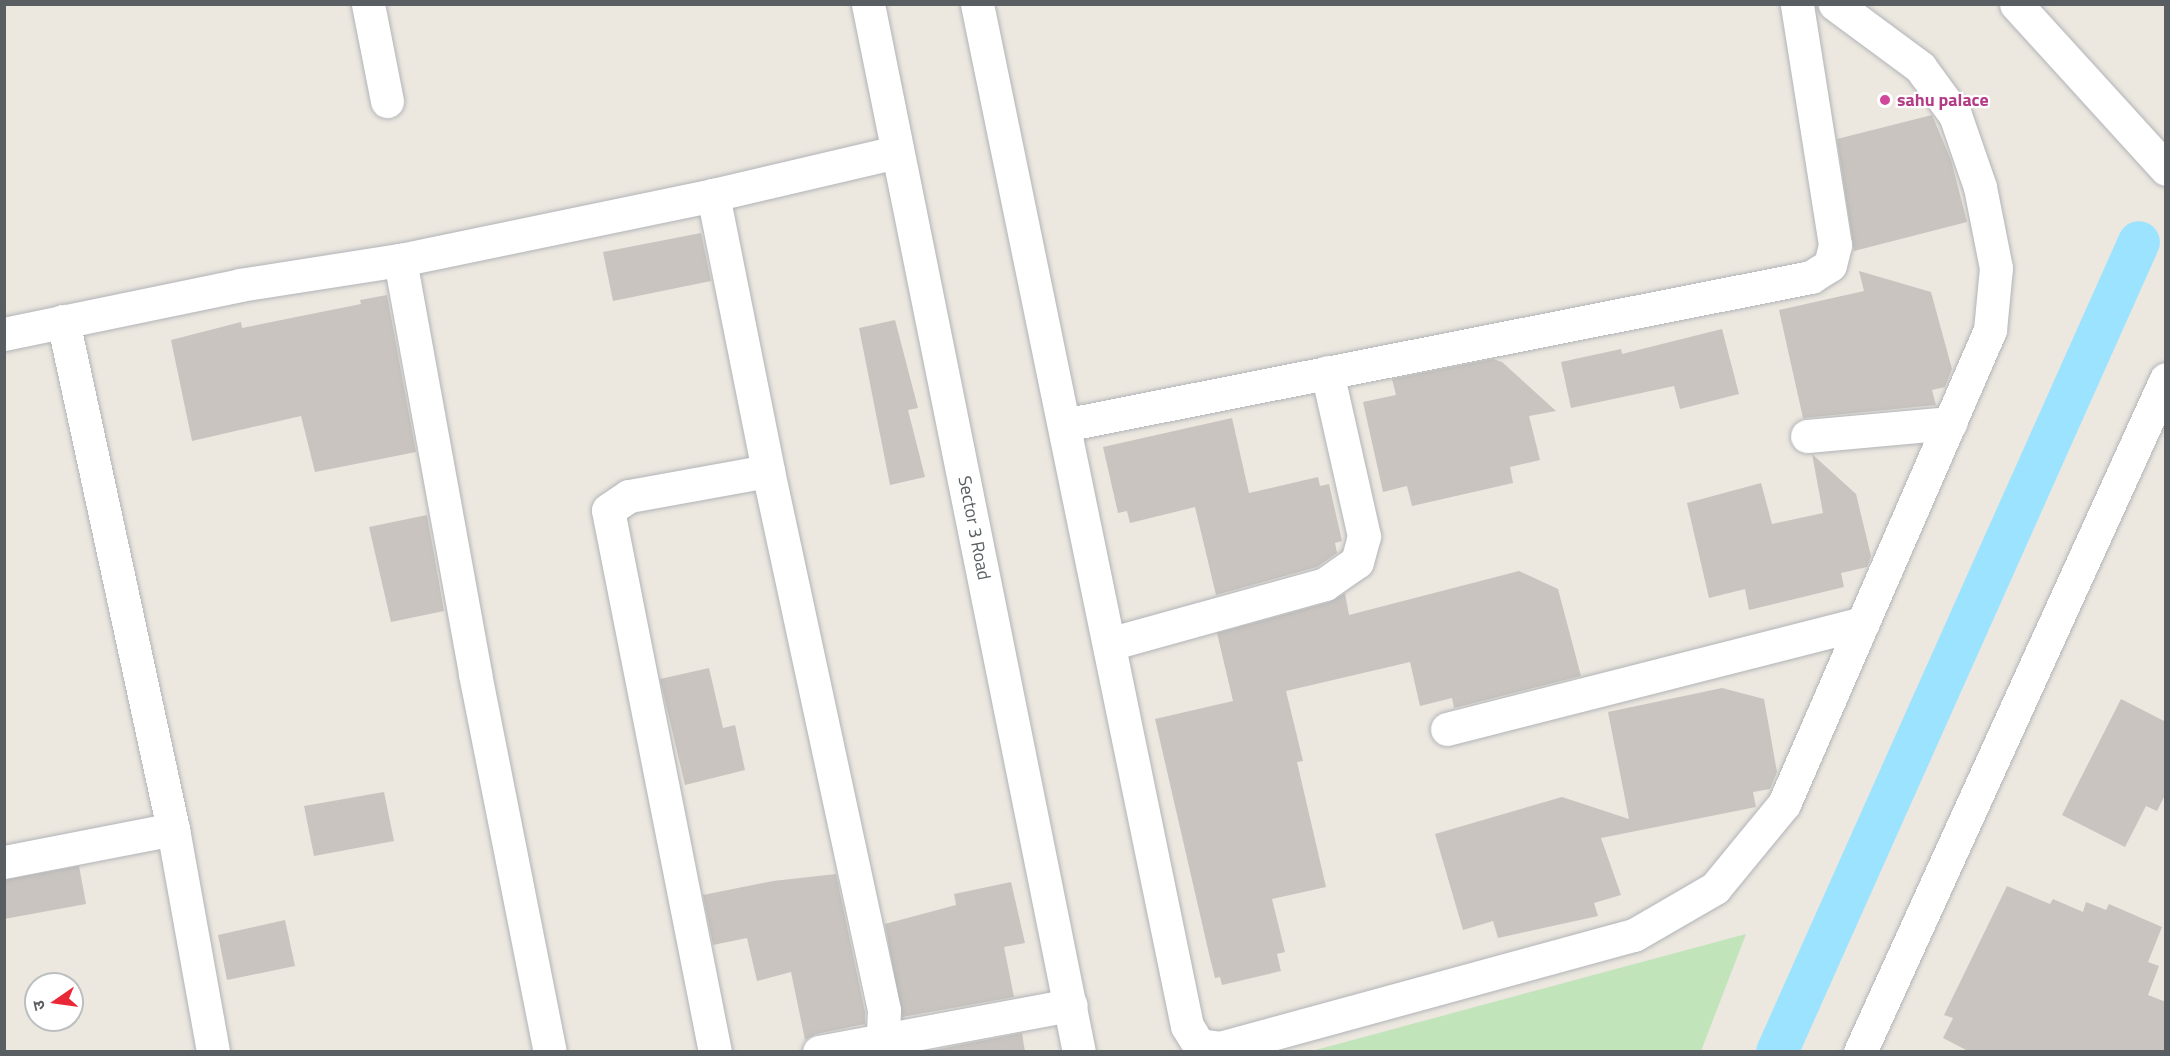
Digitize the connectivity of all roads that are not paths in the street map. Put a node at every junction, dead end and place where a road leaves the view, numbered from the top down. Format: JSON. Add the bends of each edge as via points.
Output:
{"nodes":[{"id":1,"x":368,"y":4,"type":"edge"},
{"id":2,"x":867,"y":4,"type":"edge"},
{"id":3,"x":977,"y":4,"type":"edge"},
{"id":4,"x":1797,"y":4,"type":"edge"},
{"id":5,"x":1835,"y":4,"type":"edge"},
{"id":6,"x":2016,"y":4,"type":"edge"},
{"id":7,"x":387,"y":101,"type":"dead end"},
{"id":8,"x":897,"y":152,"type":"junction"},
{"id":9,"x":2166,"y":169,"type":"edge"},
{"id":10,"x":713,"y":195,"type":"junction"},
{"id":11,"x":400,"y":260,"type":"junction"},
{"id":12,"x":63,"y":321,"type":"junction"},
{"id":13,"x":4,"y":334,"type":"edge"},
{"id":14,"x":1327,"y":372,"type":"junction"},
{"id":15,"x":2166,"y":379,"type":"edge"},
{"id":16,"x":1950,"y":423,"type":"junction"},
{"id":17,"x":1064,"y":425,"type":"junction"},
{"id":18,"x":1807,"y":436,"type":"dead end"},
{"id":19,"x":768,"y":471,"type":"junction"},
{"id":20,"x":1863,"y":623,"type":"junction"},
{"id":21,"x":1109,"y":644,"type":"junction"},
{"id":22,"x":1447,"y":729,"type":"dead end"},
{"id":23,"x":173,"y":829,"type":"junction"},
{"id":24,"x":4,"y":862,"type":"edge"},
{"id":25,"x":1071,"y":1005,"type":"junction"},
{"id":26,"x":881,"y":1046,"type":"edge"},
{"id":27,"x":213,"y":1052,"type":"edge"},
{"id":28,"x":550,"y":1052,"type":"edge"},
{"id":29,"x":715,"y":1052,"type":"edge"},
{"id":30,"x":819,"y":1052,"type":"edge"},
{"id":31,"x":1079,"y":1052,"type":"edge"},
{"id":32,"x":1860,"y":1052,"type":"edge"}],
"edges":[{"from":1,"to":7,"type":"street"},
{"from":2,"to":8,"type":"street","name":"Sector 3 Road"},
{"from":3,"to":17,"type":"street"},
{"from":4,"to":14,"type":"street","via":[[1835,245],[1830,265],[1811,277]]},
{"from":5,"to":16,"type":"street","via":[[1920,67],[1955,115],[1980,187],[1996,268],[1990,330]]},
{"from":6,"to":9,"type":"street"},
{"from":8,"to":10,"type":"street"},
{"from":8,"to":25,"type":"street","name":"Sector 3 Road"},
{"from":10,"to":11,"type":"street"},
{"from":10,"to":19,"type":"street"},
{"from":11,"to":12,"type":"street","via":[[240,285]]},
{"from":11,"to":28,"type":"street","via":[[475,674]]},
{"from":12,"to":13,"type":"street"},
{"from":12,"to":23,"type":"street"},
{"from":14,"to":17,"type":"street"},
{"from":14,"to":21,"type":"street","via":[[1364,536],[1357,562],[1325,584]]},
{"from":15,"to":32,"type":"street"},
{"from":16,"to":18,"type":"street"},
{"from":16,"to":20,"type":"street"},
{"from":17,"to":21,"type":"street"},
{"from":19,"to":26,"type":"street","via":[[884,1010]]},
{"from":19,"to":29,"type":"street","via":[[629,496],[608,510]]},
{"from":20,"to":21,"type":"street","via":[[1784,804],[1715,888],[1634,935],[1220,1048],[1199,1045],[1187,1026]]},
{"from":20,"to":22,"type":"street"},
{"from":23,"to":24,"type":"street"},
{"from":23,"to":27,"type":"street"},
{"from":25,"to":26,"type":"street"},
{"from":25,"to":31,"type":"street","name":"Sector 3 Road"},
{"from":26,"to":30,"type":"street"}]}
